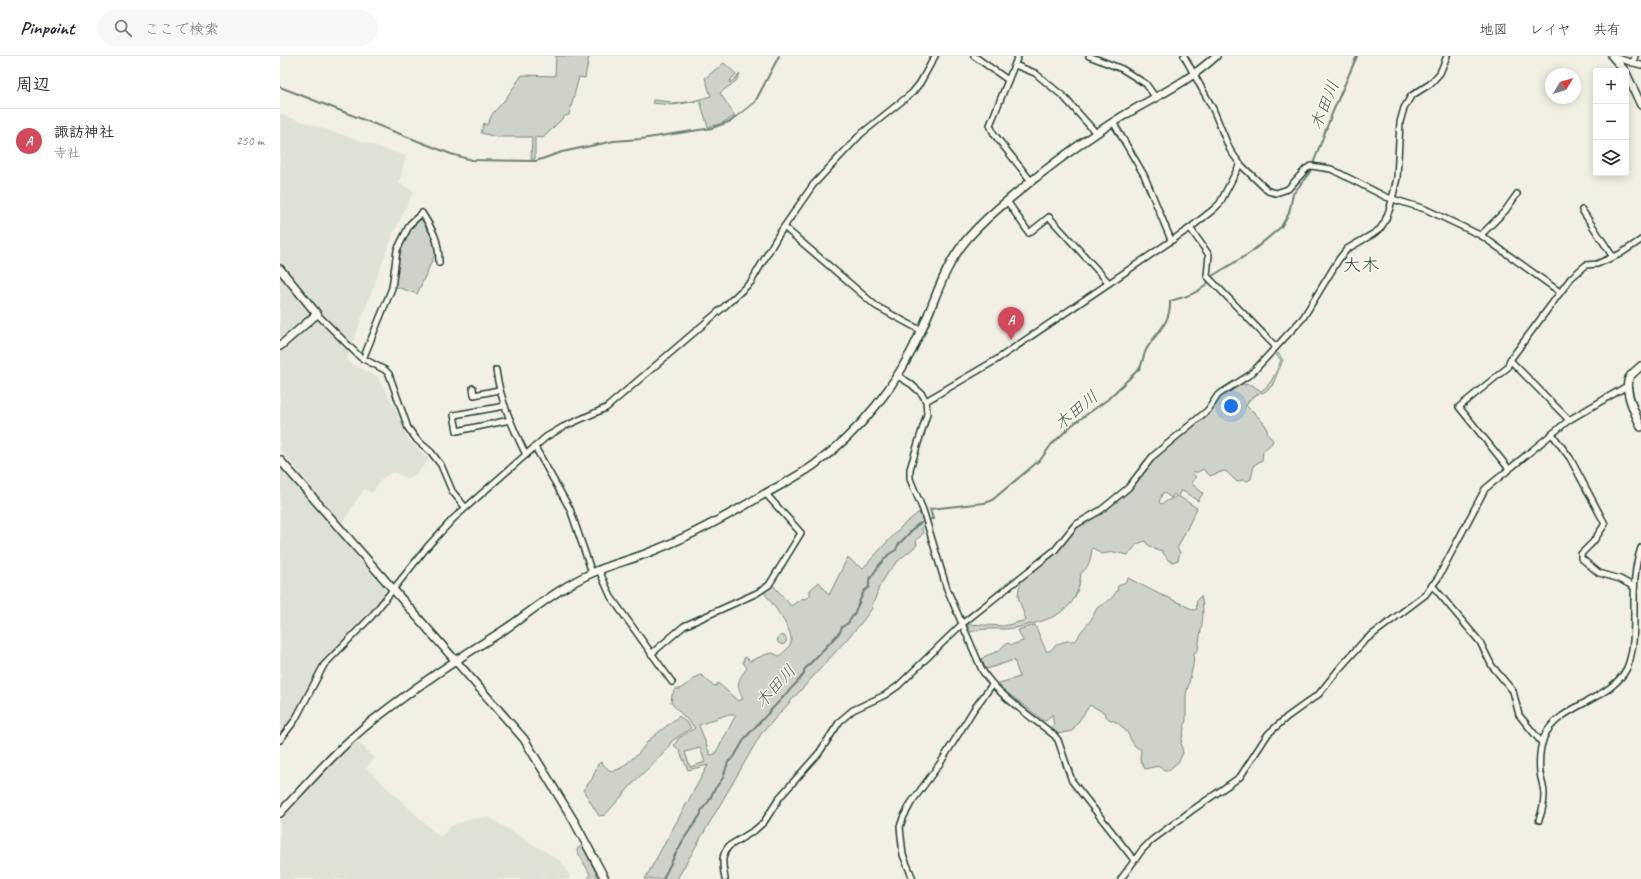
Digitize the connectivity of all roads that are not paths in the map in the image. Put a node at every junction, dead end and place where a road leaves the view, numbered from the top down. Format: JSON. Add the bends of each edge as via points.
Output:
{"nodes":[{"id":1,"x":935,"y":56,"type":"edge"},
{"id":2,"x":974,"y":56,"type":"edge"},
{"id":3,"x":1018,"y":56,"type":"edge"},
{"id":4,"x":1089,"y":56,"type":"edge"},
{"id":5,"x":1184,"y":56,"type":"edge"},
{"id":6,"x":1216,"y":56,"type":"edge"},
{"id":7,"x":1447,"y":56,"type":"edge"},
{"id":8,"x":1635,"y":56,"type":"edge"},
{"id":9,"x":1612,"y":57,"type":"edge"},
{"id":10,"x":1633,"y":63,"type":"junction"},
{"id":11,"x":1014,"y":65,"type":"junction"},
{"id":12,"x":1641,"y":66,"type":"edge"},
{"id":13,"x":1622,"y":68,"type":"edge"},
{"id":14,"x":1194,"y":76,"type":"junction"},
{"id":15,"x":1008,"y":80,"type":"junction"},
{"id":16,"x":1629,"y":80,"type":"edge"},
{"id":17,"x":1156,"y":98,"type":"junction"},
{"id":18,"x":1641,"y":105,"type":"edge"},
{"id":19,"x":1113,"y":122,"type":"junction"},
{"id":20,"x":1096,"y":133,"type":"junction"},
{"id":21,"x":1240,"y":164,"type":"junction"},
{"id":22,"x":1030,"y":181,"type":"junction"},
{"id":23,"x":1517,"y":194,"type":"dead end"},
{"id":24,"x":1393,"y":199,"type":"junction"},
{"id":25,"x":1007,"y":201,"type":"junction"},
{"id":26,"x":1582,"y":210,"type":"dead end"},
{"id":27,"x":784,"y":226,"type":"junction"},
{"id":28,"x":1190,"y":228,"type":"junction"},
{"id":29,"x":1482,"y":236,"type":"junction"},
{"id":30,"x":1171,"y":240,"type":"junction"},
{"id":31,"x":1641,"y":240,"type":"edge"},
{"id":32,"x":1613,"y":257,"type":"junction"},
{"id":33,"x":440,"y":263,"type":"dead end"},
{"id":34,"x":280,"y":270,"type":"edge"},
{"id":35,"x":1109,"y":283,"type":"junction"},
{"id":36,"x":1560,"y":292,"type":"junction"},
{"id":37,"x":317,"y":314,"type":"junction"},
{"id":38,"x":922,"y":331,"type":"junction"},
{"id":39,"x":280,"y":346,"type":"edge"},
{"id":40,"x":1276,"y":347,"type":"junction"},
{"id":41,"x":363,"y":359,"type":"junction"},
{"id":42,"x":1510,"y":360,"type":"junction"},
{"id":43,"x":1641,"y":366,"type":"edge"},
{"id":44,"x":496,"y":370,"type":"dead end"},
{"id":45,"x":898,"y":376,"type":"junction"},
{"id":46,"x":1627,"y":386,"type":"junction"},
{"id":47,"x":473,"y":388,"type":"dead end"},
{"id":48,"x":499,"y":390,"type":"junction"},
{"id":49,"x":926,"y":401,"type":"junction"},
{"id":50,"x":505,"y":406,"type":"junction"},
{"id":51,"x":510,"y":420,"type":"junction"},
{"id":52,"x":1569,"y":420,"type":"junction"},
{"id":53,"x":1641,"y":427,"type":"edge"},
{"id":54,"x":1552,"y":434,"type":"junction"},
{"id":55,"x":535,"y":447,"type":"junction"},
{"id":56,"x":526,"y":455,"type":"junction"},
{"id":57,"x":280,"y":460,"type":"edge"},
{"id":58,"x":1509,"y":469,"type":"junction"},
{"id":59,"x":766,"y":494,"type":"junction"},
{"id":60,"x":465,"y":507,"type":"junction"},
{"id":61,"x":1641,"y":548,"type":"edge"},
{"id":62,"x":595,"y":572,"type":"junction"},
{"id":63,"x":1432,"y":585,"type":"junction"},
{"id":64,"x":1634,"y":587,"type":"junction"},
{"id":65,"x":394,"y":589,"type":"junction"},
{"id":66,"x":962,"y":624,"type":"junction"},
{"id":67,"x":652,"y":654,"type":"junction"},
{"id":68,"x":456,"y":660,"type":"junction"},
{"id":69,"x":672,"y":682,"type":"dead end"},
{"id":70,"x":992,"y":685,"type":"junction"},
{"id":71,"x":280,"y":740,"type":"edge"},
{"id":72,"x":1542,"y":743,"type":"junction"},
{"id":73,"x":280,"y":813,"type":"edge"},
{"id":74,"x":1539,"y":820,"type":"dead end"},
{"id":75,"x":1134,"y":860,"type":"junction"},
{"id":76,"x":605,"y":879,"type":"edge"},
{"id":77,"x":725,"y":879,"type":"edge"},
{"id":78,"x":913,"y":879,"type":"edge"},
{"id":79,"x":1121,"y":879,"type":"edge"}],
"edges":[{"from":1,"to":27,"type":"street","via":[[912,93],[861,134],[813,185]]},
{"from":2,"to":15,"type":"street"},
{"from":3,"to":11,"type":"street"},
{"from":4,"to":17,"type":"street","via":[[1146,84]]},
{"from":5,"to":14,"type":"street"},
{"from":6,"to":14,"type":"street"},
{"from":7,"to":24,"type":"street","via":[[1440,73],[1430,84],[1411,96],[1404,108],[1400,122],[1397,178]]},
{"from":8,"to":10,"type":"street"},
{"from":9,"to":10,"type":"street"},
{"from":9,"to":13,"type":"street"},
{"from":10,"to":12,"type":"street"},
{"from":11,"to":15,"type":"street"},
{"from":11,"to":20,"type":"street","via":[[1035,73],[1064,97]]},
{"from":14,"to":17,"type":"street"},
{"from":14,"to":21,"type":"street","via":[[1213,109],[1230,150]]},
{"from":15,"to":22,"type":"street","via":[[990,125]]},
{"from":16,"to":18,"type":"street"},
{"from":17,"to":19,"type":"street"},
{"from":19,"to":20,"type":"street"},
{"from":19,"to":30,"type":"street","via":[[1144,175]]},
{"from":20,"to":22,"type":"street"},
{"from":21,"to":24,"type":"street","via":[[1272,192],[1283,192],[1288,189],[1306,169],[1314,166],[1331,169]]},
{"from":21,"to":28,"type":"street","via":[[1220,203]]},
{"from":22,"to":25,"type":"street"},
{"from":23,"to":29,"type":"street"},
{"from":24,"to":29,"type":"street","via":[[1425,209]]},
{"from":24,"to":40,"type":"street","via":[[1383,226],[1347,249],[1303,318]]},
{"from":25,"to":35,"type":"street","via":[[1029,233],[1049,218]]},
{"from":25,"to":38,"type":"street","via":[[977,228],[958,250],[940,284]]},
{"from":26,"to":32,"type":"street"},
{"from":27,"to":38,"type":"street","via":[[876,306]]},
{"from":27,"to":55,"type":"street","via":[[755,278],[726,306],[606,408],[546,436]]},
{"from":28,"to":30,"type":"street"},
{"from":28,"to":40,"type":"street","via":[[1209,256],[1207,276]]},
{"from":29,"to":36,"type":"street"},
{"from":30,"to":35,"type":"street"},
{"from":31,"to":32,"type":"street"},
{"from":32,"to":36,"type":"street","via":[[1586,266],[1571,278]]},
{"from":33,"to":41,"type":"street","via":[[435,234],[422,213],[410,224],[397,250],[392,288]]},
{"from":34,"to":37,"type":"street"},
{"from":35,"to":49,"type":"street","via":[[996,360]]},
{"from":36,"to":42,"type":"street"},
{"from":37,"to":39,"type":"street"},
{"from":37,"to":41,"type":"street"},
{"from":38,"to":45,"type":"street"},
{"from":40,"to":66,"type":"street","via":[[1251,374],[1218,395],[1208,410],[1153,456],[1128,488],[1101,510],[1075,525],[1055,550]]},
{"from":41,"to":60,"type":"street","via":[[389,374],[408,428],[441,465],[452,490]]},
{"from":42,"to":52,"type":"street"},
{"from":42,"to":58,"type":"street","via":[[1507,368],[1459,406]]},
{"from":43,"to":46,"type":"street","via":[[1629,379]]},
{"from":44,"to":48,"type":"street"},
{"from":45,"to":49,"type":"street","via":[[922,394]]},
{"from":45,"to":59,"type":"street","via":[[844,441],[814,464]]},
{"from":46,"to":52,"type":"street"},
{"from":46,"to":53,"type":"street"},
{"from":47,"to":48,"type":"street","via":[[474,395]]},
{"from":48,"to":50,"type":"street"},
{"from":49,"to":66,"type":"street","via":[[927,414],[910,469],[910,480],[923,510],[947,589]]},
{"from":50,"to":51,"type":"street"},
{"from":50,"to":51,"type":"street","via":[[454,415],[457,431]]},
{"from":51,"to":56,"type":"street"},
{"from":52,"to":54,"type":"street"},
{"from":54,"to":58,"type":"street"},
{"from":54,"to":64,"type":"street","via":[[1570,458],[1605,524],[1594,542],[1581,554],[1581,558],[1599,573],[1620,579]]},
{"from":55,"to":56,"type":"street"},
{"from":55,"to":62,"type":"street","via":[[570,509]]},
{"from":56,"to":60,"type":"street"},
{"from":57,"to":65,"type":"street"},
{"from":58,"to":63,"type":"street","via":[[1485,489]]},
{"from":59,"to":62,"type":"street","via":[[689,535],[647,554]]},
{"from":59,"to":67,"type":"street","via":[[801,534],[769,585],[757,594],[684,626]]},
{"from":60,"to":65,"type":"street","via":[[428,546]]},
{"from":61,"to":64,"type":"street"},
{"from":62,"to":67,"type":"street"},
{"from":62,"to":68,"type":"street","via":[[540,603]]},
{"from":63,"to":72,"type":"street","via":[[1480,642],[1492,666],[1513,691],[1519,715]]},
{"from":63,"to":75,"type":"street","via":[[1425,595],[1364,641],[1319,694],[1287,716],[1268,734],[1240,777],[1152,840]]},
{"from":64,"to":72,"type":"street","via":[[1633,653],[1627,668],[1620,678],[1602,693],[1561,716],[1547,731]]},
{"from":65,"to":68,"type":"street"},
{"from":65,"to":71,"type":"street","via":[[324,665],[295,720]]},
{"from":66,"to":70,"type":"street","via":[[982,670]]},
{"from":66,"to":77,"type":"street","via":[[898,686],[853,710],[840,721],[819,753],[780,797],[764,822],[726,849],[722,859]]},
{"from":67,"to":69,"type":"street"},
{"from":68,"to":73,"type":"street","via":[[371,722],[328,762]]},
{"from":68,"to":76,"type":"street","via":[[524,739],[574,821]]},
{"from":70,"to":75,"type":"street","via":[[1054,735],[1072,780]]},
{"from":70,"to":78,"type":"street","via":[[903,818],[900,827],[901,848]]},
{"from":72,"to":74,"type":"street","via":[[1540,772],[1544,793]]},
{"from":75,"to":79,"type":"street"}]}
